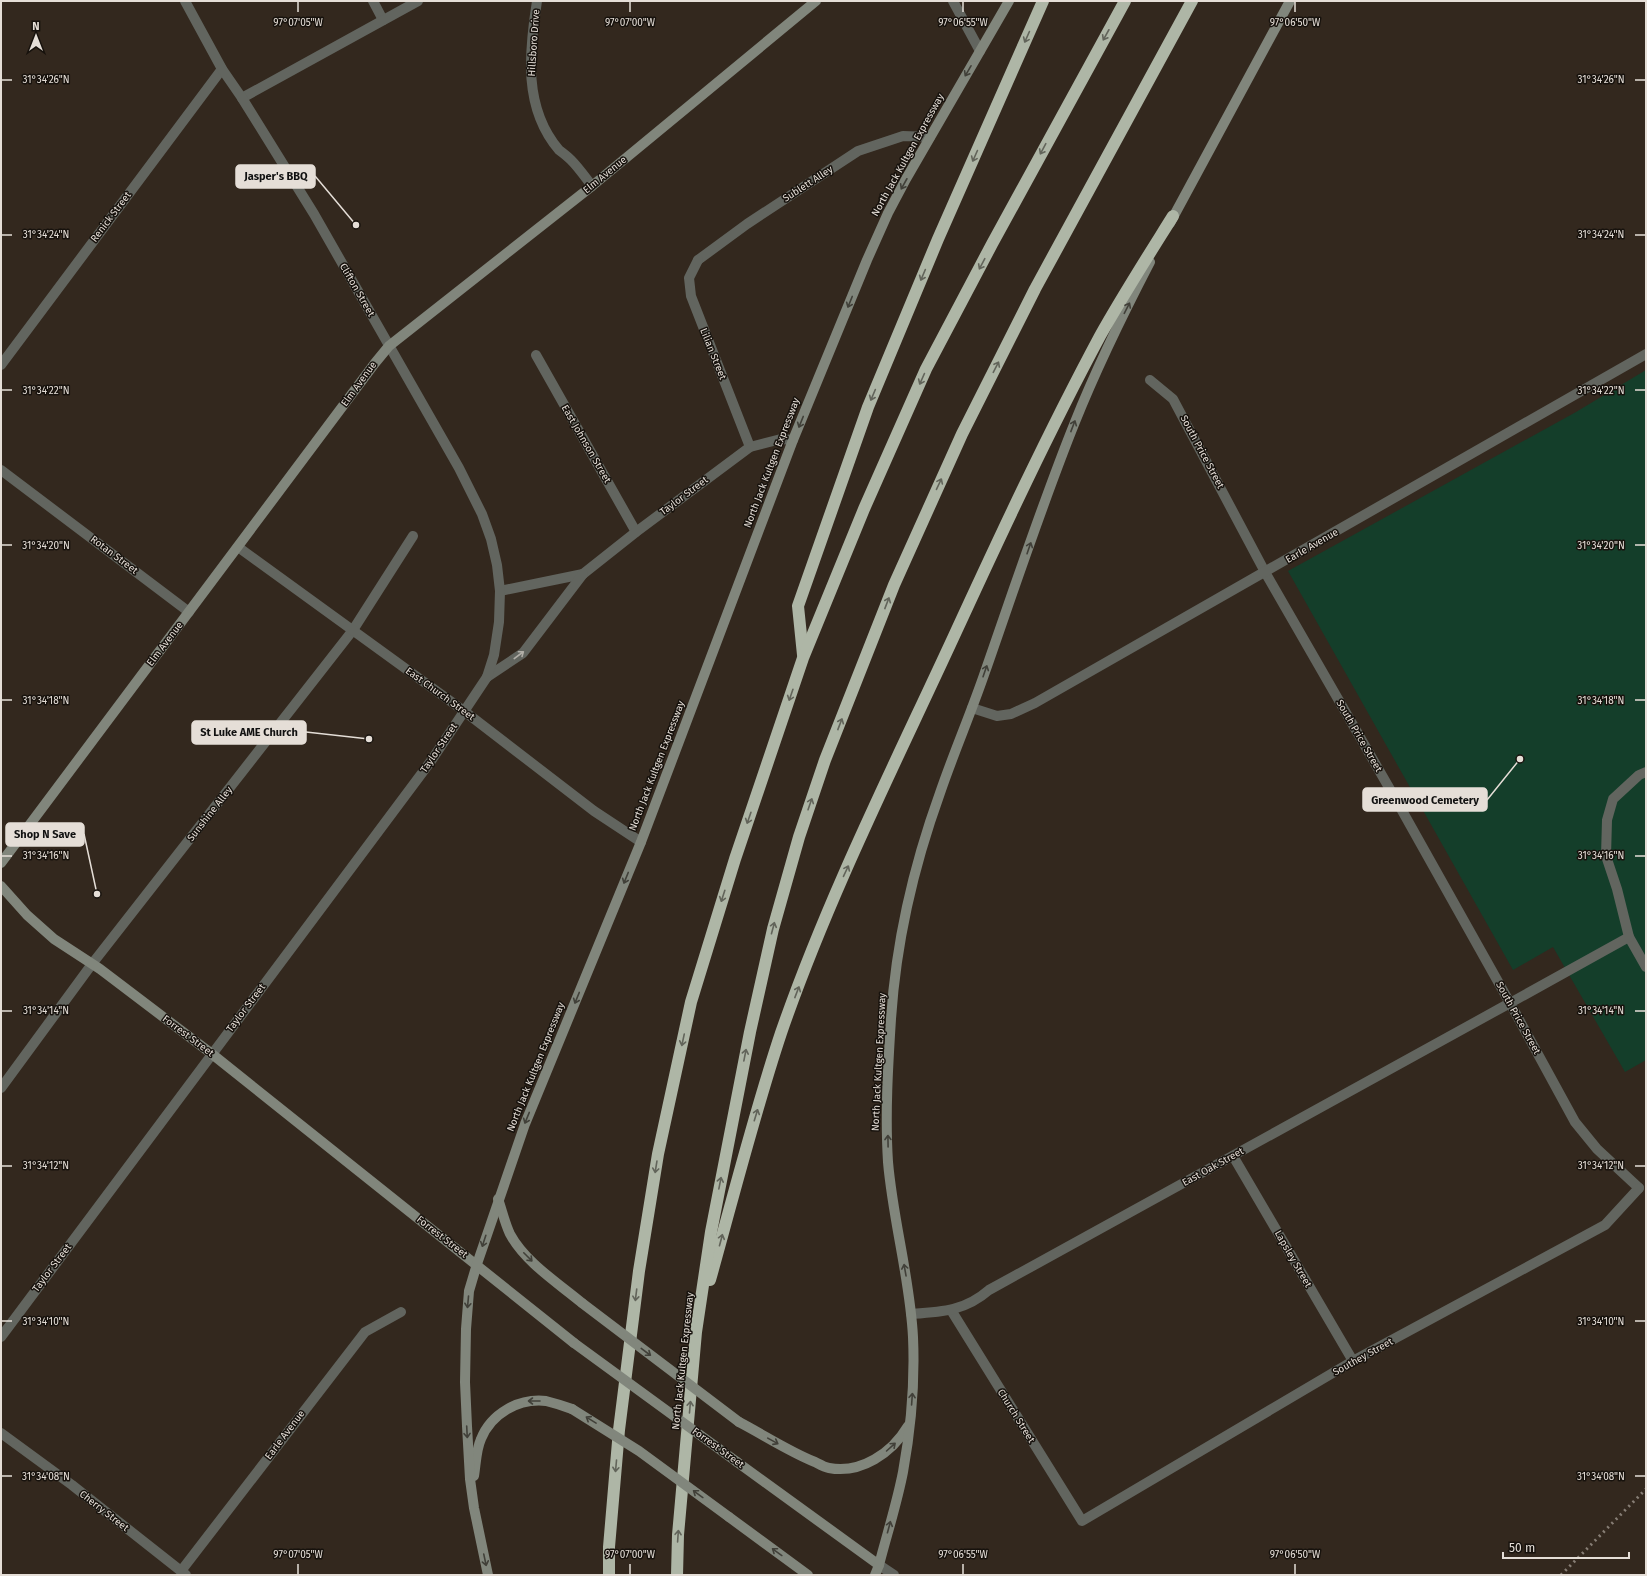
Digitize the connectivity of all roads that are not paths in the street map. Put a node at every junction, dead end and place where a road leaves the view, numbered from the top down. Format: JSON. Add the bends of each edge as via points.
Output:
{"nodes":[{"id":1,"x":185,"y":1,"type":"edge"},
{"id":2,"x":373,"y":1,"type":"edge"},
{"id":3,"x":537,"y":1,"type":"edge"},
{"id":4,"x":816,"y":1,"type":"edge"},
{"id":5,"x":953,"y":1,"type":"edge"},
{"id":6,"x":1009,"y":1,"type":"edge"},
{"id":7,"x":1043,"y":1,"type":"edge"},
{"id":8,"x":1125,"y":1,"type":"edge"},
{"id":9,"x":1192,"y":1,"type":"edge"},
{"id":10,"x":1290,"y":1,"type":"edge"},
{"id":11,"x":413,"y":2,"type":"edge"},
{"id":12,"x":383,"y":20,"type":"junction"},
{"id":13,"x":980,"y":51,"type":"junction"},
{"id":14,"x":222,"y":69,"type":"junction"},
{"id":15,"x":242,"y":98,"type":"junction"},
{"id":16,"x":930,"y":137,"type":"junction"},
{"id":17,"x":592,"y":186,"type":"junction"},
{"id":18,"x":1173,"y":216,"type":"junction"},
{"id":19,"x":698,"y":260,"type":"joint"},
{"id":20,"x":389,"y":346,"type":"junction"},
{"id":21,"x":1646,"y":354,"type":"edge"},
{"id":22,"x":536,"y":355,"type":"dead end"},
{"id":23,"x":1,"y":365,"type":"edge"},
{"id":24,"x":1150,"y":380,"type":"dead end"},
{"id":25,"x":793,"y":440,"type":"junction"},
{"id":26,"x":750,"y":447,"type":"junction"},
{"id":27,"x":1,"y":470,"type":"edge"},
{"id":28,"x":636,"y":532,"type":"junction"},
{"id":29,"x":413,"y":536,"type":"dead end"},
{"id":30,"x":238,"y":547,"type":"junction"},
{"id":31,"x":1265,"y":572,"type":"junction"},
{"id":32,"x":583,"y":574,"type":"junction"},
{"id":33,"x":500,"y":591,"type":"junction"},
{"id":34,"x":189,"y":612,"type":"junction"},
{"id":35,"x":353,"y":630,"type":"junction"},
{"id":36,"x":803,"y":658,"type":"junction"},
{"id":37,"x":487,"y":677,"type":"junction"},
{"id":38,"x":972,"y":708,"type":"junction"},
{"id":39,"x":464,"y":711,"type":"junction"},
{"id":40,"x":1646,"y":772,"type":"edge"},
{"id":41,"x":641,"y":842,"type":"junction"},
{"id":42,"x":1,"y":863,"type":"edge"},
{"id":43,"x":1,"y":886,"type":"edge"},
{"id":44,"x":1629,"y":937,"type":"junction"},
{"id":45,"x":92,"y":964,"type":"junction"},
{"id":46,"x":1646,"y":968,"type":"edge"},
{"id":47,"x":1510,"y":1003,"type":"junction"},
{"id":48,"x":212,"y":1054,"type":"junction"},
{"id":49,"x":1,"y":1088,"type":"edge"},
{"id":50,"x":1233,"y":1156,"type":"junction"},
{"id":51,"x":1642,"y":1188,"type":"edge"},
{"id":52,"x":498,"y":1199,"type":"junction"},
{"id":53,"x":476,"y":1264,"type":"junction"},
{"id":54,"x":951,"y":1310,"type":"junction"},
{"id":55,"x":401,"y":1312,"type":"dead end"},
{"id":56,"x":911,"y":1314,"type":"junction"},
{"id":57,"x":696,"y":1332,"type":"junction"},
{"id":58,"x":1,"y":1337,"type":"edge"},
{"id":59,"x":1353,"y":1361,"type":"junction"},
{"id":60,"x":911,"y":1421,"type":"junction"},
{"id":61,"x":1,"y":1433,"type":"edge"},
{"id":62,"x":472,"y":1491,"type":"junction"},
{"id":63,"x":613,"y":1504,"type":"junction"},
{"id":64,"x":1082,"y":1522,"type":"joint"},
{"id":65,"x":879,"y":1565,"type":"junction"},
{"id":66,"x":184,"y":1573,"type":"edge"},
{"id":67,"x":488,"y":1575,"type":"edge"},
{"id":68,"x":601,"y":1575,"type":"edge"},
{"id":69,"x":609,"y":1575,"type":"edge"},
{"id":70,"x":677,"y":1575,"type":"edge"},
{"id":71,"x":808,"y":1575,"type":"edge"},
{"id":72,"x":875,"y":1575,"type":"edge"},
{"id":73,"x":894,"y":1575,"type":"edge"}],
"edges":[{"from":1,"to":14,"type":"street","name":"Clifton Street"},
{"from":2,"to":12,"type":"street"},
{"from":3,"to":17,"type":"street","name":"Hillsboro Drive","via":[[530,70],[532,94],[546,131]]},
{"from":4,"to":17,"type":"main road","name":"Elm Avenue"},
{"from":5,"to":13,"type":"street"},
{"from":6,"to":13,"type":"main road","name":"North Jack Kultgen Expressway"},
{"from":7,"to":36,"type":"highway","one_way":true,"via":[[938,239],[868,407],[798,606]]},
{"from":8,"to":36,"type":"highway","one_way":true,"via":[[926,369],[864,509]]},
{"from":57,"to":9,"type":"highway","name":"North Jack Kultgen Expressway","one_way":true,"via":[[711,1232],[771,937],[799,837],[825,760],[894,586],[962,434],[1035,289]]},
{"from":10,"to":18,"type":"main road","name":"North Jack Kultgen Expressway"},
{"from":11,"to":12,"type":"street"},
{"from":12,"to":15,"type":"street"},
{"from":13,"to":16,"type":"main road","name":"North Jack Kultgen Expressway","one_way":true},
{"from":14,"to":15,"type":"street","name":"Clifton Street"},
{"from":14,"to":23,"type":"street","name":"Renick Street"},
{"from":15,"to":20,"type":"street","name":"Clifton Street","via":[[314,214]]},
{"from":16,"to":19,"type":"street","name":"Sublett Alley","via":[[903,136],[858,151],[747,224]]},
{"from":16,"to":25,"type":"main road","name":"North Jack Kultgen Expressway","one_way":true,"via":[[888,213]]},
{"from":17,"to":20,"type":"main road","name":"Elm Avenue"},
{"from":38,"to":18,"type":"main road","name":"North Jack Kultgen Expressway","one_way":true,"via":[[1075,421],[1106,350]]},
{"from":57,"to":18,"type":"highway","one_way":true,"via":[[746,1146],[779,1040],[830,905],[968,604],[1070,394],[1108,322]]},
{"from":19,"to":26,"type":"street","name":"Lilian Street","via":[[689,278],[691,296]]},
{"from":20,"to":30,"type":"main road","name":"Elm Avenue"},
{"from":20,"to":33,"type":"street","name":"Clifton Street","via":[[459,468],[482,514],[491,539]]},
{"from":21,"to":31,"type":"street","name":"Earle Avenue"},
{"from":22,"to":28,"type":"street","name":"East Johnson Street"},
{"from":24,"to":31,"type":"street","name":"South Price Street","via":[[1173,399]]},
{"from":25,"to":26,"type":"street","name":"Taylor Street","via":[[781,439]]},
{"from":25,"to":41,"type":"main road","name":"North Jack Kultgen Expressway"},
{"from":26,"to":28,"type":"street","name":"Taylor Street"},
{"from":27,"to":34,"type":"street","name":"Rotan Street"},
{"from":28,"to":32,"type":"street","name":"Taylor Street"},
{"from":29,"to":35,"type":"street","name":"Sunshine Alley"},
{"from":30,"to":34,"type":"main road","name":"Elm Avenue"},
{"from":30,"to":35,"type":"street","name":"East Church Street"},
{"from":31,"to":38,"type":"street","name":"Earle Avenue","via":[[1035,703],[1011,714],[997,716]]},
{"from":31,"to":47,"type":"street","name":"South Price Street"},
{"from":32,"to":33,"type":"street","name":"Taylor Street"},
{"from":37,"to":32,"type":"street","name":"Taylor Street","one_way":true,"via":[[523,653]]},
{"from":33,"to":37,"type":"street","name":"Taylor Street","via":[[500,622]]},
{"from":34,"to":42,"type":"main road","name":"Elm Avenue"},
{"from":35,"to":39,"type":"street","name":"East Church Street"},
{"from":35,"to":45,"type":"street","name":"Sunshine Alley"},
{"from":36,"to":63,"type":"highway","one_way":true,"via":[[735,859],[691,1002],[658,1154],[639,1271],[619,1430]]},
{"from":37,"to":39,"type":"street","name":"Taylor Street"},
{"from":56,"to":38,"type":"main road","name":"North Jack Kultgen Expressway","one_way":true,"via":[[888,1160],[887,1100],[891,1017],[899,950],[916,869],[939,794]]},
{"from":39,"to":41,"type":"street","name":"East Church Street","via":[[594,811]]},
{"from":39,"to":48,"type":"street","name":"Taylor Street","via":[[431,761]]},
{"from":40,"to":44,"type":"street","via":[[1639,775],[1613,799],[1607,820],[1606,856]]},
{"from":41,"to":52,"type":"main road","name":"North Jack Kultgen Expressway","one_way":true,"via":[[525,1124]]},
{"from":43,"to":45,"type":"main road","name":"Forrest Street","via":[[27,915],[54,938]]},
{"from":44,"to":46,"type":"street"},
{"from":44,"to":47,"type":"street","name":"East Oak Street"},
{"from":45,"to":48,"type":"main road","name":"Forrest Street"},
{"from":45,"to":49,"type":"street","name":"Sunshine Alley"},
{"from":47,"to":50,"type":"street","name":"East Oak Street"},
{"from":47,"to":51,"type":"street","name":"South Price Street","via":[[1575,1122],[1597,1149]]},
{"from":48,"to":53,"type":"main road","name":"Forrest Street"},
{"from":48,"to":58,"type":"street","name":"Taylor Street"},
{"from":50,"to":54,"type":"street","name":"East Oak Street","via":[[980,1298]]},
{"from":50,"to":59,"type":"street","name":"Lapsley Street"},
{"from":51,"to":59,"type":"street","name":"Southey Street","via":[[1604,1225]]},
{"from":52,"to":53,"type":"main road","name":"North Jack Kultgen Expressway","one_way":true},
{"from":52,"to":60,"type":"main road","one_way":true,"bridge":true,"via":[[510,1234],[535,1264],[582,1303],[739,1422],[804,1458],[829,1468],[862,1465],[880,1458],[901,1438]]},
{"from":53,"to":62,"type":"main road","name":"North Jack Kultgen Expressway","one_way":true,"via":[[469,1291],[466,1329],[465,1389]]},
{"from":53,"to":65,"type":"main road","name":"Forrest Street","bridge":true,"via":[[574,1343]]},
{"from":54,"to":56,"type":"street","name":"East Oak Street"},
{"from":54,"to":64,"type":"street","name":"Church Street"},
{"from":55,"to":66,"type":"street","name":"Earle Avenue","via":[[365,1332]]},
{"from":60,"to":56,"type":"main road","name":"North Jack Kultgen Expressway","one_way":true},
{"from":70,"to":57,"type":"highway","name":"North Jack Kultgen Expressway","one_way":true,"via":[[678,1535]]},
{"from":59,"to":64,"type":"street","name":"Southey Street"},
{"from":65,"to":60,"type":"main road","name":"North Jack Kultgen Expressway","one_way":true,"via":[[902,1475]]},
{"from":61,"to":66,"type":"street","name":"Cherry Street"},
{"from":62,"to":67,"type":"main road","name":"North Jack Kultgen Expressway","one_way":true},
{"from":71,"to":62,"type":"main road","one_way":true,"bridge":true,"via":[[639,1450],[572,1409],[546,1401],[526,1401],[509,1407],[491,1422],[480,1440]]},
{"from":63,"to":68,"type":"highway"},
{"from":63,"to":69,"type":"highway"},
{"from":65,"to":72,"type":"main road","name":"North Jack Kultgen Expressway"},
{"from":65,"to":73,"type":"street","name":"Forrest Street"}]}
